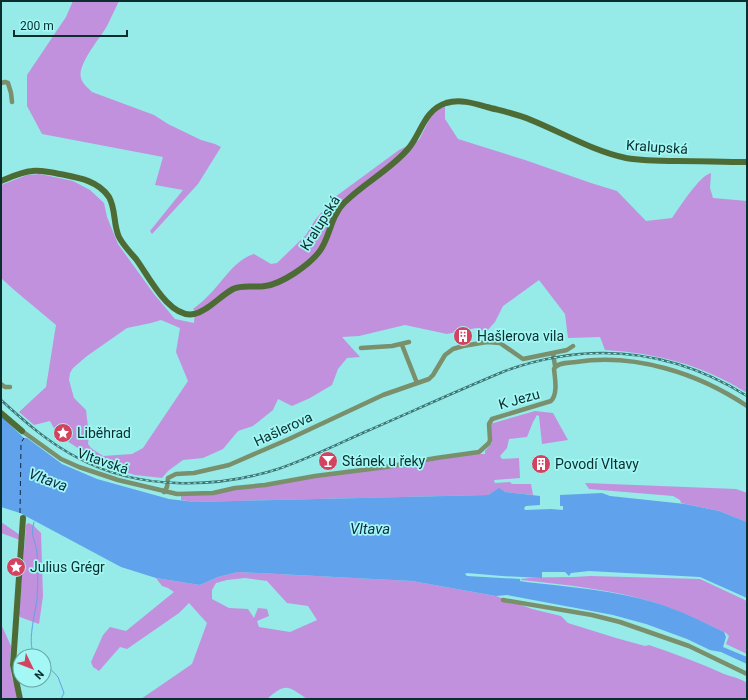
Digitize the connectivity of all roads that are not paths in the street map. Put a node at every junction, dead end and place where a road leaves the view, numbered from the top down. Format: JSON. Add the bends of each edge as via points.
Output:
{"nodes":[{"id":1,"x":1,"y":83,"type":"edge"},
{"id":2,"x":12,"y":102,"type":"dead end"},
{"id":3,"x":747,"y":162,"type":"edge"},
{"id":4,"x":1,"y":181,"type":"edge"},
{"id":5,"x":409,"y":342,"type":"dead end"},
{"id":6,"x":402,"y":345,"type":"junction"},
{"id":7,"x":573,"y":346,"type":"dead end"},
{"id":8,"x":361,"y":348,"type":"dead end"},
{"id":9,"x":553,"y":353,"type":"junction"},
{"id":10,"x":555,"y":366,"type":"junction"},
{"id":11,"x":417,"y":383,"type":"junction"},
{"id":12,"x":1,"y":384,"type":"edge"},
{"id":13,"x":10,"y":387,"type":"dead end"},
{"id":14,"x":747,"y":406,"type":"edge"},
{"id":15,"x":1,"y":413,"type":"edge"},
{"id":16,"x":22,"y":431,"type":"joint"},
{"id":17,"x":164,"y":492,"type":"junction"},
{"id":18,"x":213,"y":492,"type":"joint"},
{"id":19,"x":23,"y":518,"type":"dead end"},
{"id":20,"x":504,"y":600,"type":"dead end"},
{"id":21,"x":747,"y":674,"type":"edge"},
{"id":22,"x":20,"y":699,"type":"edge"}],
"edges":[{"from":1,"to":2,"type":"street","via":[[8,84]]},
{"from":3,"to":4,"type":"street","name":"Kralupská","via":[[652,161],[627,158],[599,150],[507,112],[468,102],[446,103],[430,113],[412,143],[399,158],[345,202],[334,218],[322,248],[308,263],[276,283],[233,289],[193,314],[180,312],[174,308],[153,287],[122,242],[117,232],[111,202],[98,187],[82,178],[41,170],[29,171]]},
{"from":5,"to":6,"type":"street"},
{"from":6,"to":8,"type":"street"},
{"from":6,"to":11,"type":"street"},
{"from":7,"to":9,"type":"street","name":"Hašlerova"},
{"from":9,"to":10,"type":"street"},
{"from":9,"to":11,"type":"street","name":"Hašlerova","via":[[523,359],[500,342],[463,346],[445,355],[429,379]]},
{"from":10,"to":14,"type":"street","via":[[587,360],[622,361],[664,368],[717,388]]},
{"from":10,"to":18,"type":"street","name":"K Jezu","via":[[553,399],[492,419],[489,424],[490,440],[478,452]]},
{"from":11,"to":17,"type":"street","name":"Hašlerova","via":[[383,395],[289,440],[229,465],[172,475],[168,478]]},
{"from":12,"to":13,"type":"street"},
{"from":15,"to":16,"type":"street","name":"Vltavská"},
{"from":16,"to":17,"type":"street","name":"Vltavská","via":[[61,459],[79,467]]},
{"from":17,"to":18,"type":"street","name":"Vltavská"},
{"from":19,"to":22,"type":"street","via":[[13,665]]},
{"from":20,"to":21,"type":"street","via":[[620,622],[689,646]]}]}
